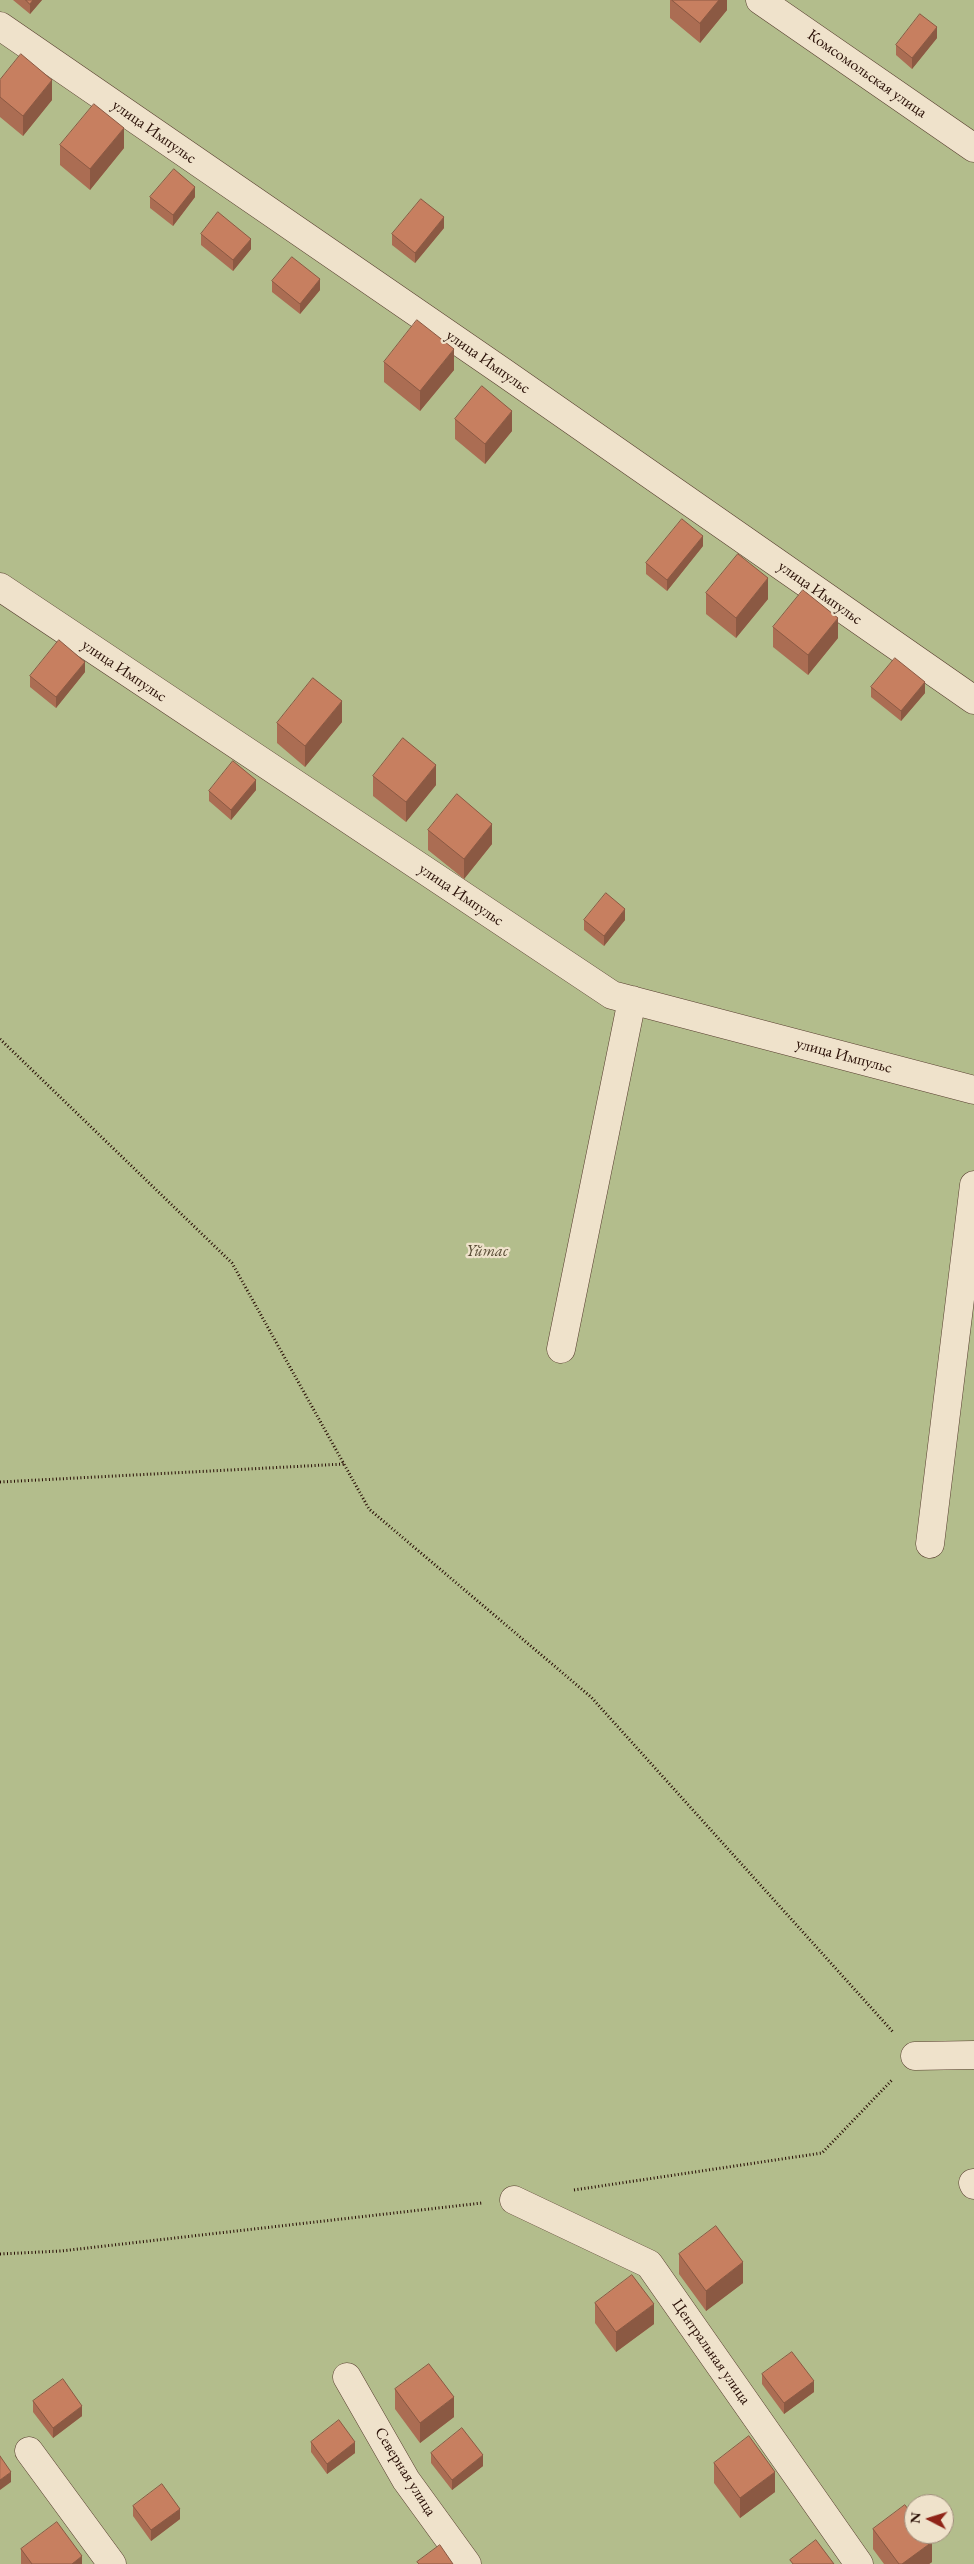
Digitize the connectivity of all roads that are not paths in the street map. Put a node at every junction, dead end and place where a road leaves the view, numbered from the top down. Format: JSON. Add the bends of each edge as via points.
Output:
{"nodes":[{"id":1,"x":760,"y":0,"type":"edge"},
{"id":2,"x":0,"y":26,"type":"edge"},
{"id":3,"x":974,"y":148,"type":"edge"},
{"id":4,"x":0,"y":587,"type":"edge"},
{"id":5,"x":974,"y":700,"type":"edge"},
{"id":6,"x":632,"y":1000,"type":"junction"},
{"id":7,"x":974,"y":1090,"type":"edge"},
{"id":8,"x":974,"y":1185,"type":"edge"},
{"id":9,"x":561,"y":1348,"type":"dead end"},
{"id":10,"x":930,"y":1544,"type":"dead end"},
{"id":11,"x":974,"y":2055,"type":"edge"},
{"id":12,"x":915,"y":2056,"type":"road end"},
{"id":13,"x":514,"y":2200,"type":"road end"},
{"id":14,"x":347,"y":2377,"type":"dead end"},
{"id":15,"x":28,"y":2451,"type":"dead end"},
{"id":16,"x":112,"y":2564,"type":"edge"},
{"id":17,"x":467,"y":2564,"type":"edge"},
{"id":18,"x":859,"y":2564,"type":"edge"}],
"edges":[{"from":1,"to":3,"type":"street","name":"Комсомольская улица"},
{"from":2,"to":5,"type":"street","name":"улица Импульс"},
{"from":4,"to":6,"type":"street","name":"улица Импульс","via":[[612,995]]},
{"from":6,"to":7,"type":"street","name":"улица Импульс"},
{"from":6,"to":9,"type":"street"},
{"from":8,"to":10,"type":"street"},
{"from":11,"to":12,"type":"street"},
{"from":13,"to":18,"type":"street","name":"Центральная улица","via":[[650,2264]]},
{"from":14,"to":17,"type":"street","name":"Северная улица","via":[[406,2480]]},
{"from":15,"to":16,"type":"street"}]}
